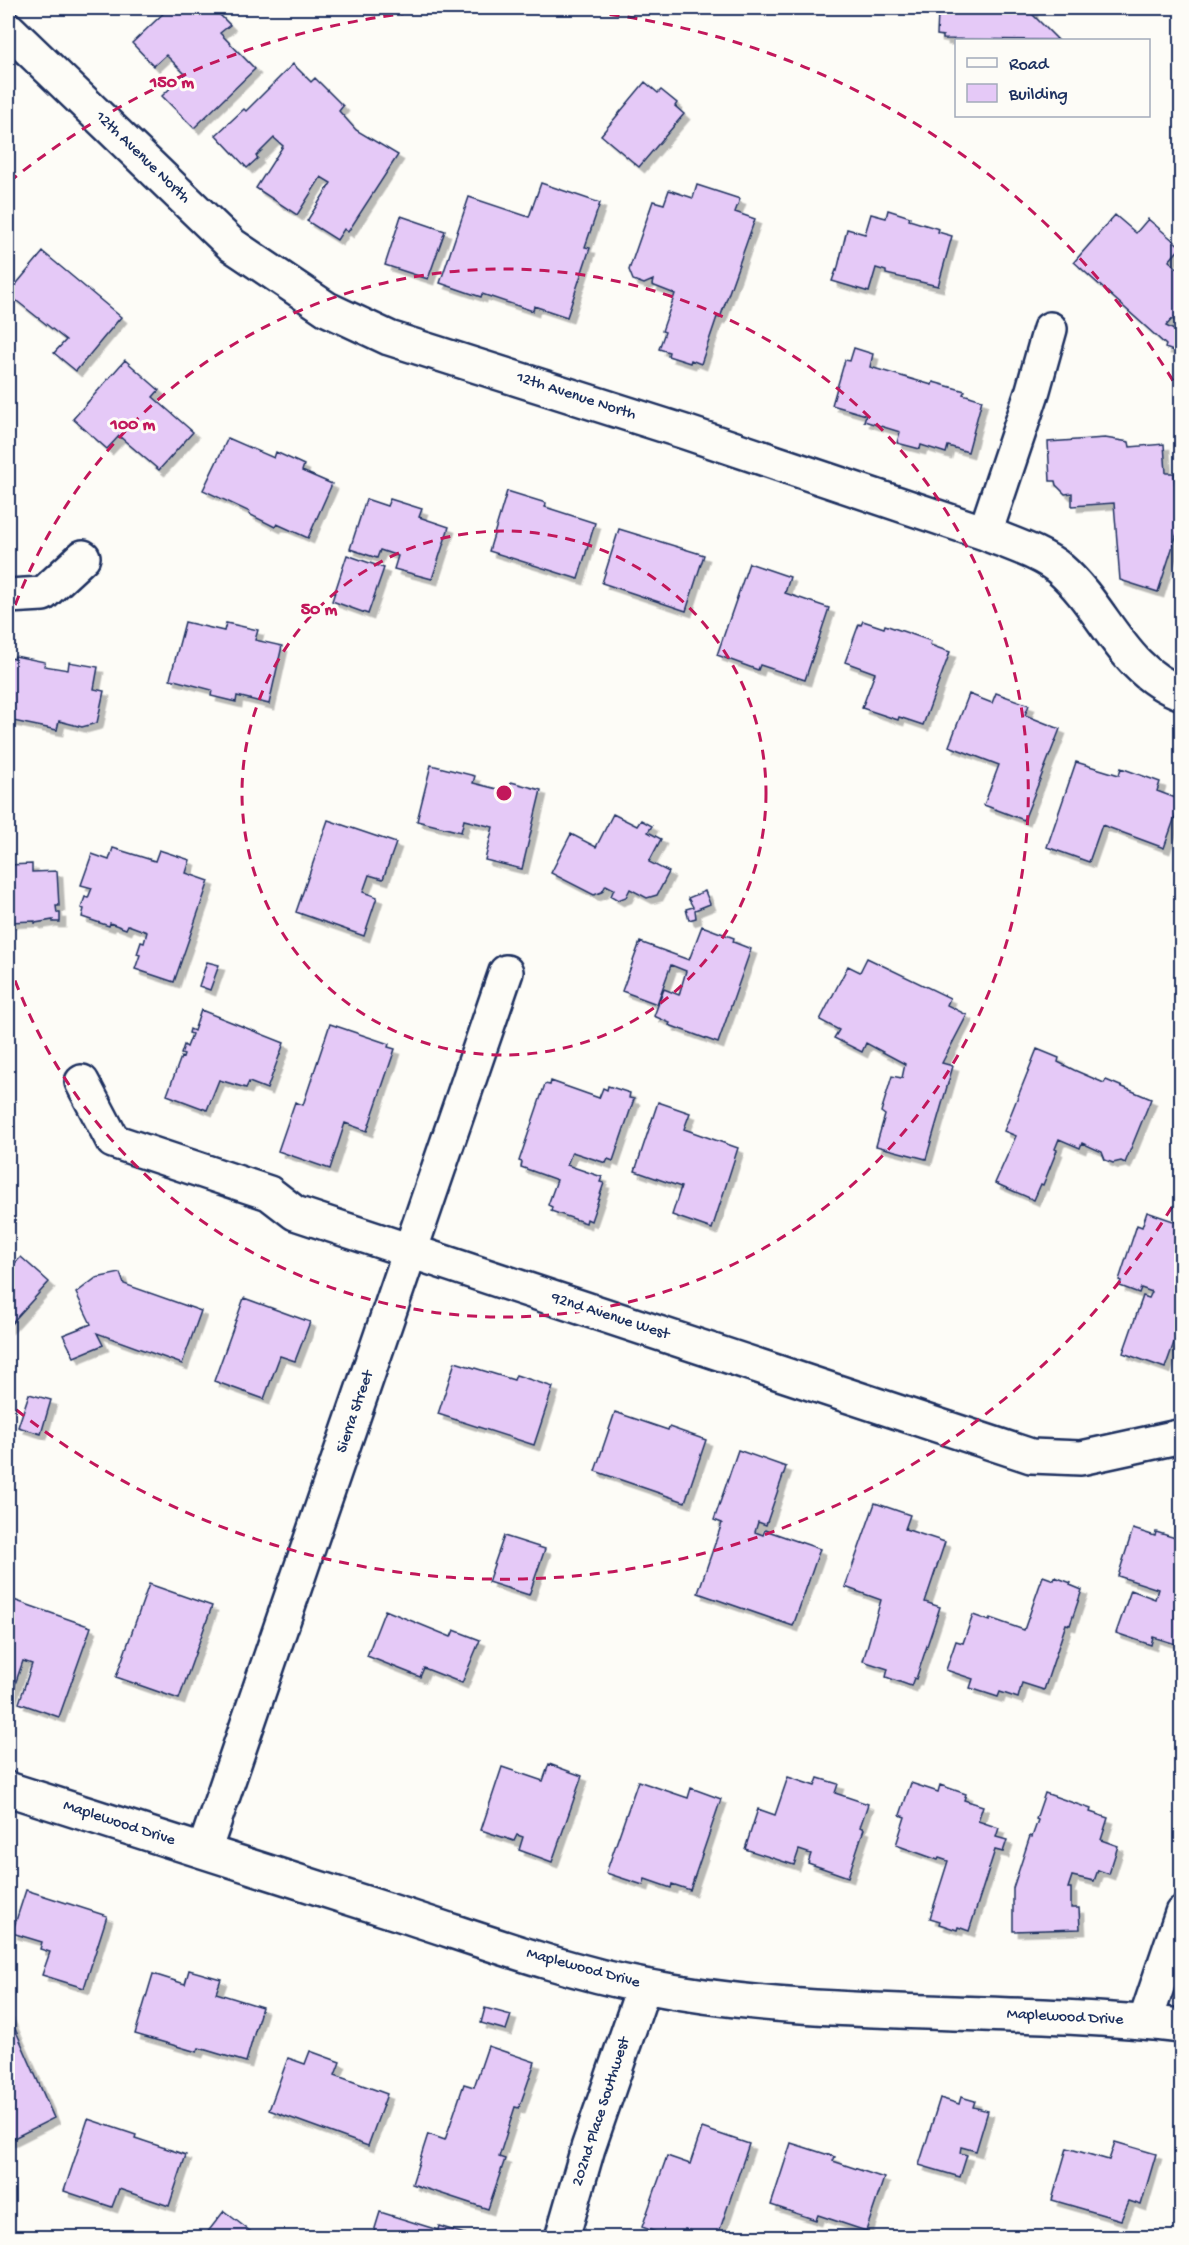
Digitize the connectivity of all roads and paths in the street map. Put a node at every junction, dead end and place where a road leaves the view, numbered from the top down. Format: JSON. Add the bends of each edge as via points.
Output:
{"nodes":[{"id":1,"x":8,"y":28,"type":"edge"},
{"id":2,"x":1050,"y":329,"type":"dead end"},
{"id":3,"x":985,"y":533,"type":"junction"},
{"id":4,"x":83,"y":558,"type":"dead end"},
{"id":5,"x":8,"y":596,"type":"edge"},
{"id":6,"x":1182,"y":693,"type":"edge"},
{"id":7,"x":506,"y":972,"type":"dead end"},
{"id":8,"x":82,"y":1083,"type":"dead end"},
{"id":9,"x":410,"y":1251,"type":"junction"},
{"id":10,"x":1182,"y":1436,"type":"edge"},
{"id":11,"x":8,"y":1789,"type":"edge"},
{"id":12,"x":204,"y":1851,"type":"junction"},
{"id":13,"x":1182,"y":1913,"type":"edge"},
{"id":14,"x":644,"y":1986,"type":"junction"},
{"id":15,"x":1145,"y":2022,"type":"junction"},
{"id":16,"x":1182,"y":2026,"type":"edge"},
{"id":17,"x":562,"y":2238,"type":"edge"}],
"edges":[{"from":1,"to":3,"type":"street","name":"12th Avenue North","via":[[232,244],[327,309],[389,338]]},
{"from":2,"to":3,"type":"street"},
{"from":3,"to":6,"type":"street","name":"12th Avenue North","via":[[1059,567],[1132,661],[1167,688]]},
{"from":4,"to":5,"type":"street","via":[[43,594]]},
{"from":7,"to":9,"type":"street","name":"Sierra Street"},
{"from":8,"to":9,"type":"street","name":"92nd Avenue West","via":[[113,1141],[269,1193],[295,1214]]},
{"from":9,"to":10,"type":"street","name":"92nd Avenue West","via":[[1031,1456],[1081,1458]]},
{"from":9,"to":12,"type":"street","name":"Sierra Street"},
{"from":11,"to":12,"type":"street","name":"Maplewood Drive"},
{"from":12,"to":14,"type":"street","name":"Maplewood Drive","via":[[551,1962]]},
{"from":13,"to":15,"type":"street"},
{"from":14,"to":15,"type":"street","name":"Maplewood Drive","via":[[782,2004]]},
{"from":14,"to":17,"type":"street","name":"202nd Place Southwest","via":[[588,2148]]},
{"from":15,"to":16,"type":"street","name":"Maplewood Drive"}]}
